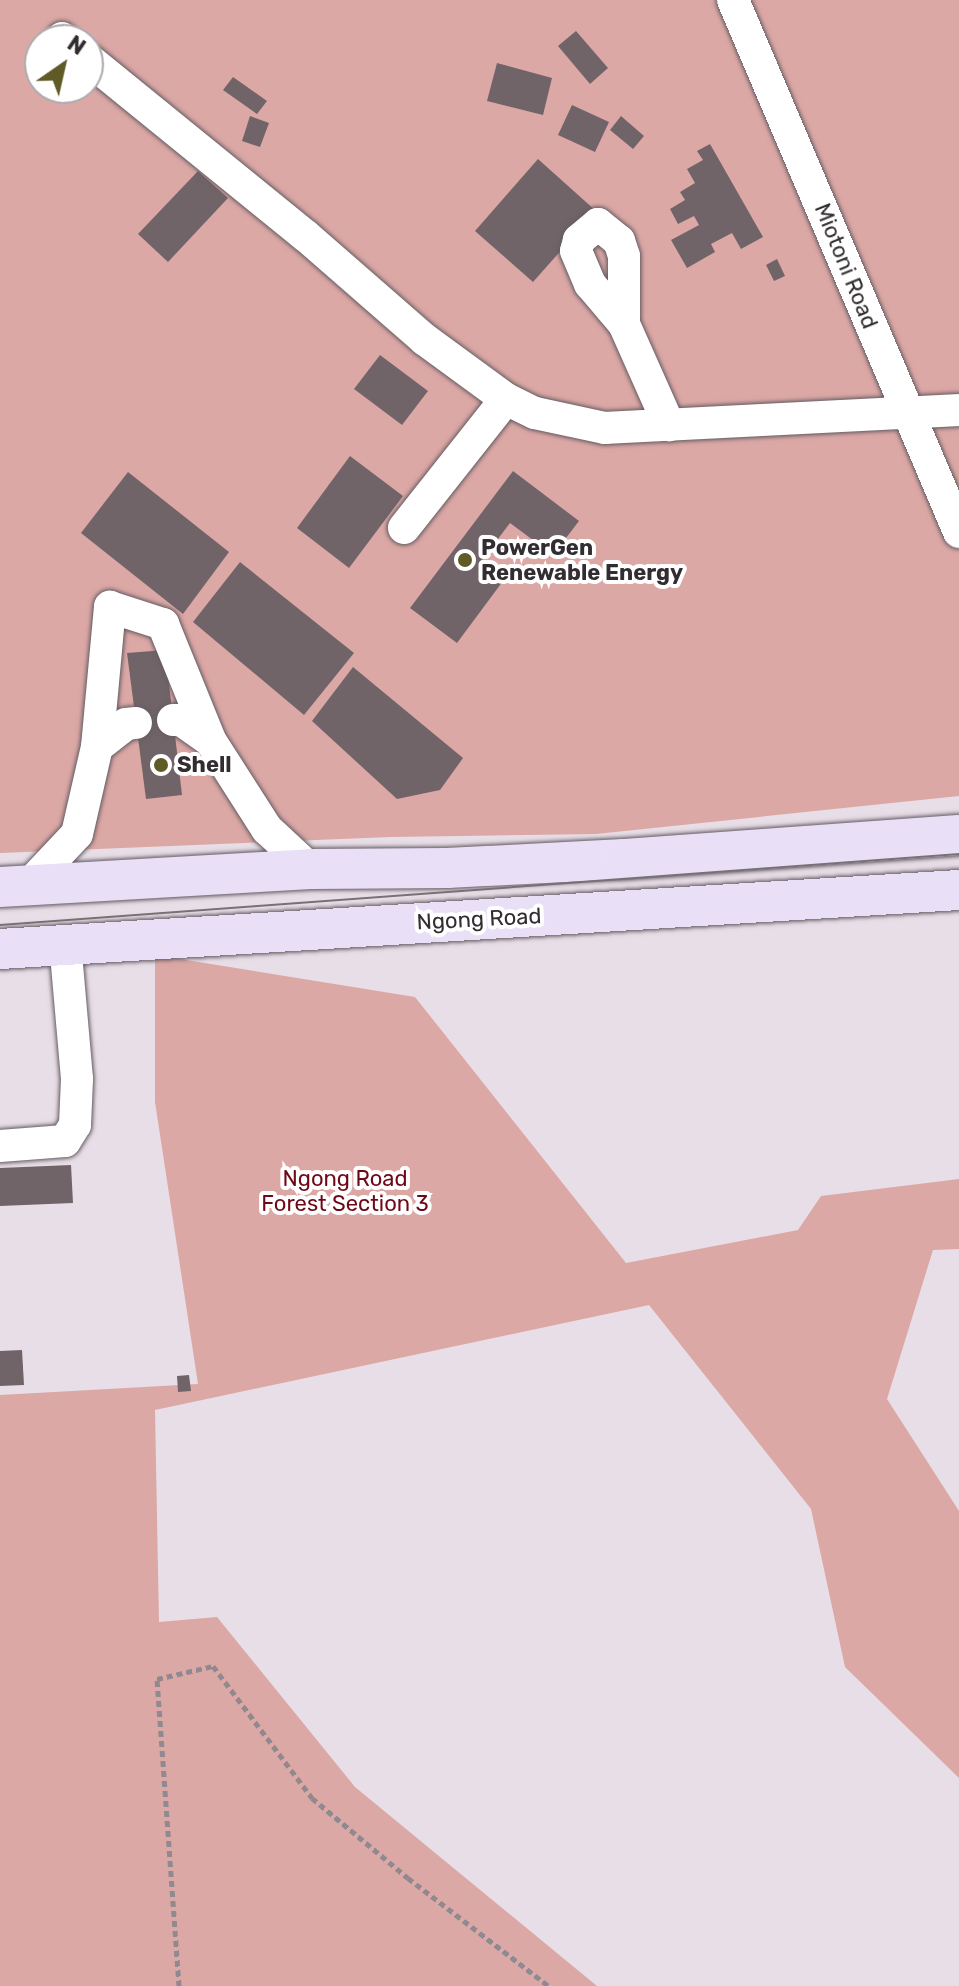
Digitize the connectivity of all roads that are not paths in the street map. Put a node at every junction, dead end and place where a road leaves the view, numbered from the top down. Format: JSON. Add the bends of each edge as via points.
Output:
{"nodes":[{"id":1,"x":733,"y":0,"type":"edge"},
{"id":2,"x":104,"y":72,"type":"edge"},
{"id":3,"x":624,"y":324,"type":"dead end"},
{"id":4,"x":506,"y":399,"type":"junction"},
{"id":5,"x":959,"y":410,"type":"edge"},
{"id":6,"x":906,"y":413,"type":"junction"},
{"id":7,"x":669,"y":425,"type":"junction"},
{"id":8,"x":404,"y":528,"type":"dead end"},
{"id":9,"x":959,"y":532,"type":"edge"},
{"id":10,"x":173,"y":720,"type":"dead end"},
{"id":11,"x":136,"y":723,"type":"dead end"},
{"id":12,"x":210,"y":740,"type":"junction"},
{"id":13,"x":97,"y":747,"type":"junction"},
{"id":14,"x":959,"y":835,"type":"edge"},
{"id":15,"x":310,"y":869,"type":"junction"},
{"id":16,"x":14,"y":886,"type":"edge"},
{"id":17,"x":959,"y":890,"type":"edge"},
{"id":18,"x":65,"y":943,"type":"junction"},
{"id":19,"x":0,"y":949,"type":"edge"},
{"id":20,"x":0,"y":1146,"type":"edge"}],
"edges":[{"from":1,"to":6,"type":"street","name":"Miotoni Road"},
{"from":2,"to":4,"type":"street","via":[[424,339]]},
{"from":3,"to":7,"type":"street"},
{"from":4,"to":7,"type":"street","via":[[535,413],[605,428]]},
{"from":4,"to":8,"type":"street"},
{"from":5,"to":6,"type":"street"},
{"from":6,"to":7,"type":"street"},
{"from":6,"to":9,"type":"street","name":"Miotoni Road"},
{"from":10,"to":12,"type":"street"},
{"from":11,"to":13,"type":"street","via":[[126,724]]},
{"from":12,"to":13,"type":"street","via":[[163,624],[110,607]]},
{"from":12,"to":15,"type":"street","via":[[267,829]]},
{"from":13,"to":16,"type":"street","via":[[77,834]]},
{"from":14,"to":15,"type":"main road","via":[[609,860]]},
{"from":15,"to":16,"type":"main road"},
{"from":17,"to":18,"type":"main road","name":"Ngong Road"},
{"from":18,"to":19,"type":"main road","name":"Ngong Road"},
{"from":18,"to":20,"type":"street","via":[[77,1079],[75,1125],[65,1141]]}]}
